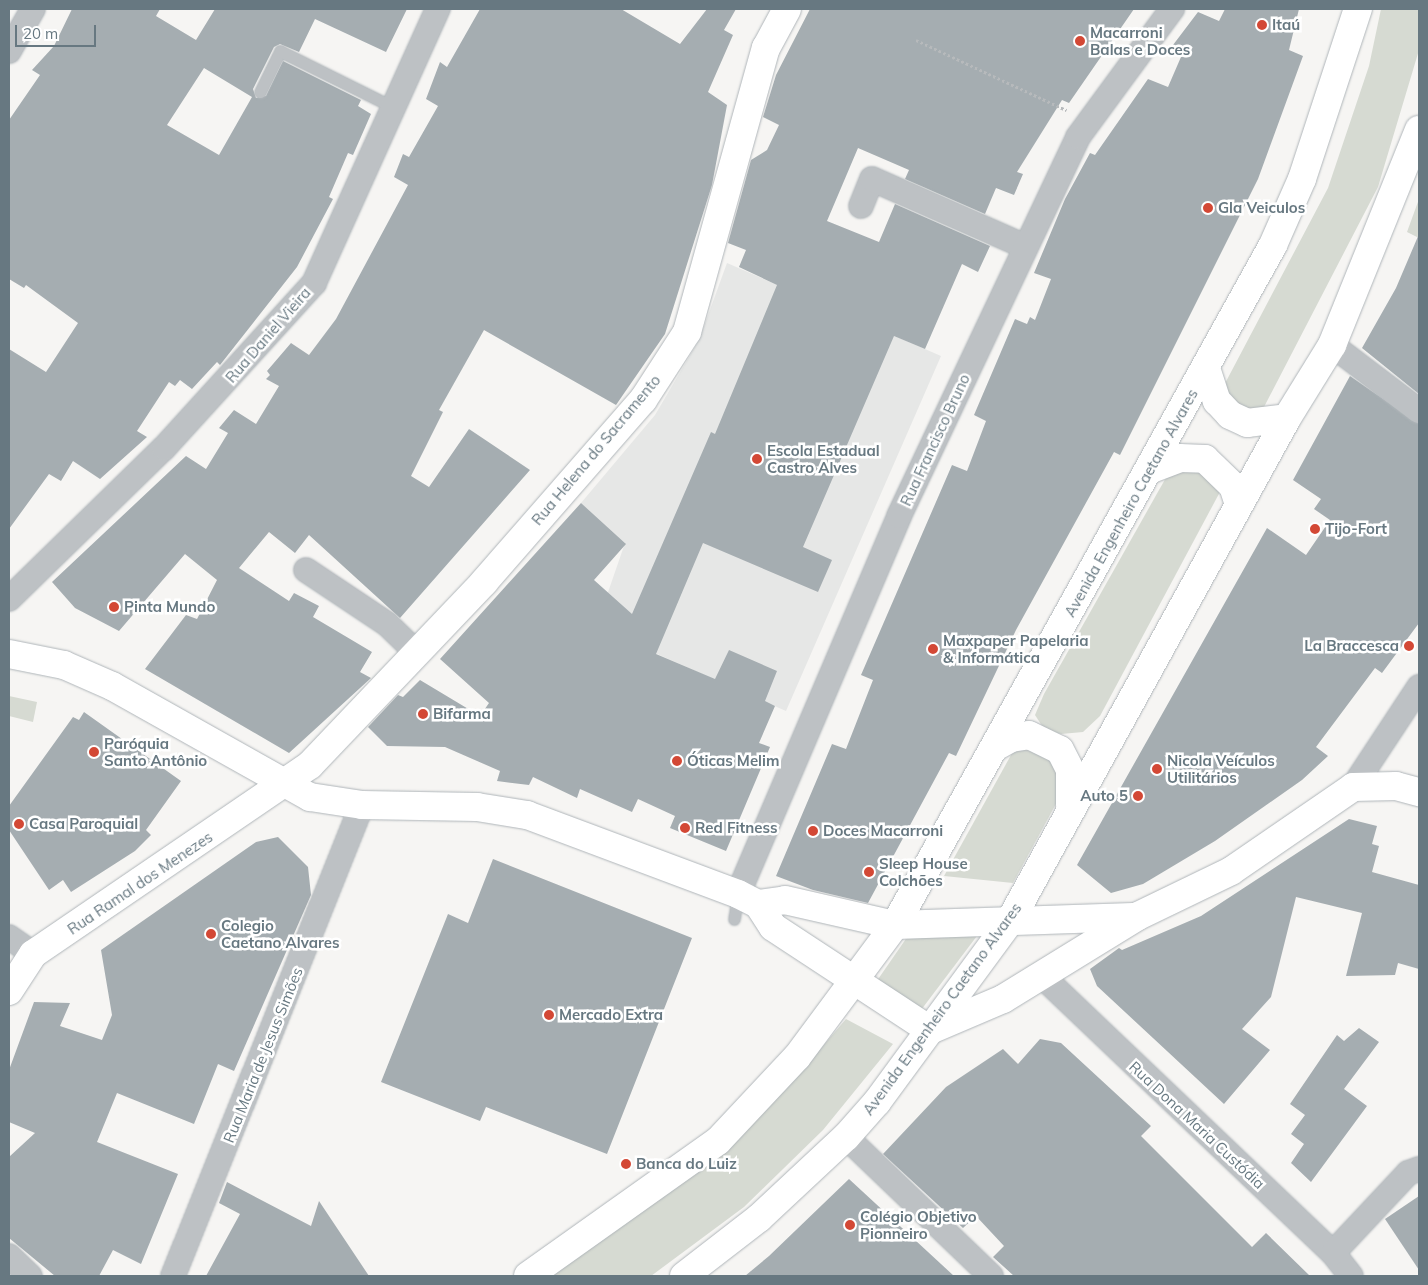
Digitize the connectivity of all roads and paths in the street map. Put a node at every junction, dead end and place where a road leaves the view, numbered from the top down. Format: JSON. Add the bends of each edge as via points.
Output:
{"nodes":[{"id":1,"x":33,"y":9,"type":"edge"},
{"id":2,"x":438,"y":9,"type":"edge"},
{"id":3,"x":787,"y":9,"type":"edge"},
{"id":4,"x":1172,"y":9,"type":"edge"},
{"id":5,"x":1358,"y":9,"type":"edge"},
{"id":6,"x":916,"y":40,"type":"dead end"},
{"id":7,"x":9,"y":51,"type":"edge"},
{"id":8,"x":260,"y":92,"type":"dead end"},
{"id":9,"x":396,"y":109,"type":"junction"},
{"id":10,"x":1090,"y":121,"type":"junction"},
{"id":11,"x":1419,"y":130,"type":"edge"},
{"id":12,"x":861,"y":206,"type":"dead end"},
{"id":13,"x":1026,"y":247,"type":"junction"},
{"id":14,"x":1332,"y":346,"type":"junction"},
{"id":15,"x":1206,"y":368,"type":"junction"},
{"id":16,"x":1419,"y":411,"type":"edge"},
{"id":17,"x":1287,"y":418,"type":"junction"},
{"id":18,"x":1149,"y":470,"type":"junction"},
{"id":19,"x":1239,"y":504,"type":"junction"},
{"id":20,"x":306,"y":570,"type":"dead end"},
{"id":21,"x":9,"y":599,"type":"edge"},
{"id":22,"x":9,"y":654,"type":"edge"},
{"id":23,"x":418,"y":654,"type":"junction"},
{"id":24,"x":1419,"y":687,"type":"edge"},
{"id":25,"x":995,"y":747,"type":"junction"},
{"id":26,"x":283,"y":784,"type":"junction"},
{"id":27,"x":1354,"y":787,"type":"junction"},
{"id":28,"x":1419,"y":792,"type":"edge"},
{"id":29,"x":362,"y":805,"type":"junction"},
{"id":30,"x":1070,"y":809,"type":"junction"},
{"id":31,"x":743,"y":906,"type":"junction"},
{"id":32,"x":1138,"y":916,"type":"junction"},
{"id":33,"x":1010,"y":920,"type":"junction"},
{"id":34,"x":895,"y":925,"type":"junction"},
{"id":35,"x":9,"y":937,"type":"edge"},
{"id":36,"x":33,"y":954,"type":"junction"},
{"id":37,"x":1041,"y":975,"type":"junction"},
{"id":38,"x":856,"y":981,"type":"junction"},
{"id":39,"x":9,"y":991,"type":"edge"},
{"id":40,"x":930,"y":1030,"type":"junction"},
{"id":41,"x":846,"y":1137,"type":"junction"},
{"id":42,"x":1419,"y":1169,"type":"edge"},
{"id":43,"x":1333,"y":1253,"type":"junction"},
{"id":44,"x":9,"y":1256,"type":"edge"},
{"id":45,"x":30,"y":1276,"type":"edge"},
{"id":46,"x":173,"y":1276,"type":"edge"},
{"id":47,"x":528,"y":1276,"type":"edge"},
{"id":48,"x":684,"y":1276,"type":"edge"},
{"id":49,"x":992,"y":1276,"type":"edge"},
{"id":50,"x":1351,"y":1276,"type":"edge"}],
"edges":[{"from":1,"to":7,"type":"street"},
{"from":2,"to":9,"type":"street","name":"Rua Daniel Vieira"},
{"from":3,"to":23,"type":"main road","name":"Rua Helena do Sacramento","via":[[766,48],[687,332],[643,400]]},
{"from":4,"to":10,"type":"street","name":"Rua Francisco Bruno"},
{"from":5,"to":15,"type":"main road","name":"Avenida Engenheiro Caetano Alvares","via":[[1302,179],[1273,245]]},
{"from":6,"to":10,"type":"path"},
{"from":8,"to":9,"type":"lane","via":[[280,51]]},
{"from":9,"to":21,"type":"street","name":"Rua Daniel Vieira","via":[[314,282],[164,448]]},
{"from":10,"to":13,"type":"street","name":"Rua Francisco Bruno"},
{"from":11,"to":14,"type":"main road","name":"Avenida Engenheiro Caetano Alvares"},
{"from":12,"to":13,"type":"street","via":[[872,180]]},
{"from":13,"to":31,"type":"street","name":"Rua Francisco Bruno","via":[[898,516]]},
{"from":14,"to":16,"type":"street"},
{"from":14,"to":17,"type":"main road","name":"Avenida Engenheiro Caetano Alvares"},
{"from":15,"to":17,"type":"main road","via":[[1216,401],[1230,415],[1247,423]]},
{"from":15,"to":18,"type":"main road","name":"Avenida Engenheiro Caetano Alvares"},
{"from":17,"to":19,"type":"main road","name":"Avenida Engenheiro Caetano Alvares"},
{"from":18,"to":19,"type":"main road","via":[[1180,458],[1205,459],[1233,486]]},
{"from":18,"to":25,"type":"main road","name":"Avenida Engenheiro Caetano Alvares"},
{"from":19,"to":30,"type":"main road","name":"Avenida Engenheiro Caetano Alvares"},
{"from":20,"to":23,"type":"street","via":[[387,624]]},
{"from":22,"to":26,"type":"main road","via":[[64,665],[112,686]]},
{"from":23,"to":26,"type":"main road","name":"Rua Helena do Sacramento","via":[[310,765]]},
{"from":24,"to":27,"type":"street"},
{"from":25,"to":30,"type":"main road","via":[[1011,738],[1029,735],[1060,750],[1070,770]]},
{"from":25,"to":34,"type":"main road","name":"Avenida Engenheiro Caetano Alvares"},
{"from":26,"to":29,"type":"main road","via":[[310,797]]},
{"from":26,"to":36,"type":"main road","name":"Rua Ramal dos Menezes"},
{"from":27,"to":28,"type":"main road","via":[[1396,786]]},
{"from":27,"to":32,"type":"main road","via":[[1231,871]]},
{"from":29,"to":31,"type":"main road","via":[[477,807],[527,815]]},
{"from":29,"to":46,"type":"street","name":"Rua Maria de Jesus Simões"},
{"from":30,"to":33,"type":"main road","name":"Avenida Engenheiro Caetano Alvares"},
{"from":31,"to":34,"type":"main road","via":[[785,900]]},
{"from":31,"to":38,"type":"main road"},
{"from":32,"to":33,"type":"main road"},
{"from":32,"to":37,"type":"main road"},
{"from":33,"to":34,"type":"main road"},
{"from":33,"to":40,"type":"main road","name":"Avenida Engenheiro Caetano Alvares"},
{"from":34,"to":38,"type":"main road","name":"Avenida Engenheiro Caetano Alvares"},
{"from":35,"to":36,"type":"street"},
{"from":36,"to":39,"type":"main road","name":"Rua Ramal dos Menezes"},
{"from":37,"to":40,"type":"main road","via":[[979,1011]]},
{"from":37,"to":43,"type":"street","name":"Rua Dona Maria Custódia"},
{"from":38,"to":40,"type":"main road"},
{"from":38,"to":47,"type":"main road","name":"Avenida Engenheiro Caetano Alvares","via":[[767,1094],[718,1141]]},
{"from":40,"to":41,"type":"main road","name":"Avenida Engenheiro Caetano Alvares"},
{"from":41,"to":48,"type":"main road","name":"Avenida Engenheiro Caetano Alvares","via":[[760,1218]]},
{"from":41,"to":49,"type":"street"},
{"from":42,"to":43,"type":"street","via":[[1408,1173]]},
{"from":43,"to":50,"type":"street","name":"Rua Dona Maria Custódia"},
{"from":44,"to":45,"type":"street"}]}
